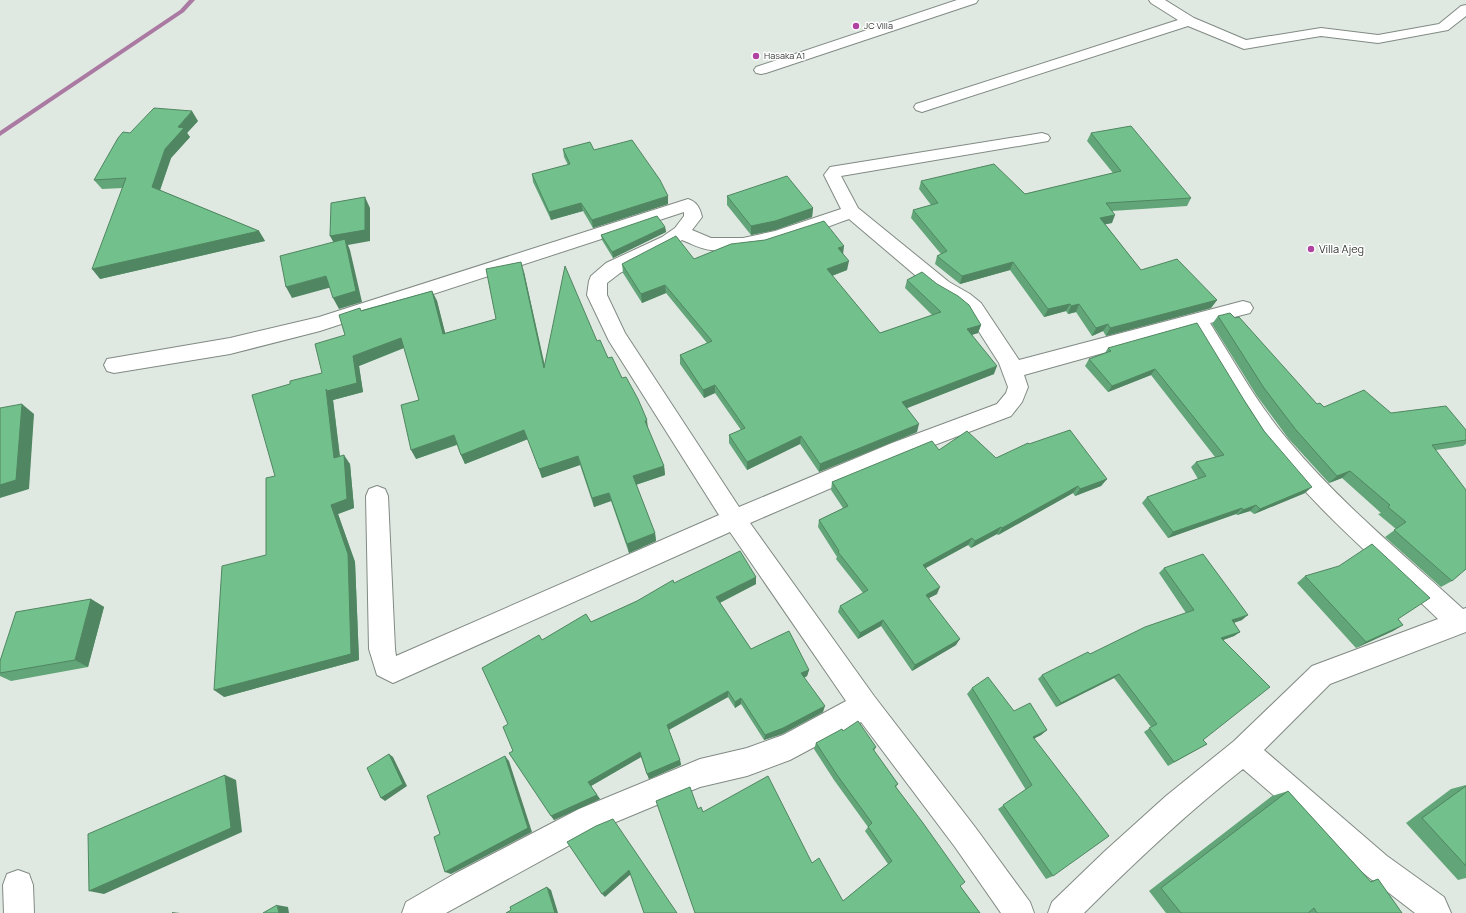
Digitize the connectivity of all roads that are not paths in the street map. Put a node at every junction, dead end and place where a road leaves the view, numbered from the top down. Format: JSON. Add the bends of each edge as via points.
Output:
{"nodes":[{"id":1,"x":971,"y":0,"type":"edge"},
{"id":2,"x":1156,"y":0,"type":"edge"},
{"id":3,"x":1466,"y":9,"type":"edge"},
{"id":4,"x":1189,"y":21,"type":"junction"},
{"id":5,"x":761,"y":70,"type":"dead end"},
{"id":6,"x":922,"y":106,"type":"dead end"},
{"id":7,"x":1042,"y":138,"type":"dead end"},
{"id":8,"x":850,"y":211,"type":"junction"},
{"id":9,"x":681,"y":232,"type":"junction"},
{"id":10,"x":1243,"y":308,"type":"dead end"},
{"id":11,"x":1198,"y":319,"type":"junction"},
{"id":12,"x":114,"y":365,"type":"dead end"},
{"id":13,"x":1012,"y":370,"type":"junction"},
{"id":14,"x":377,"y":496,"type":"dead end"},
{"id":15,"x":734,"y":519,"type":"junction"},
{"id":16,"x":1462,"y":621,"type":"edge"},
{"id":17,"x":865,"y":705,"type":"junction"},
{"id":18,"x":1244,"y":752,"type":"junction"},
{"id":19,"x":1431,"y":911,"type":"edge"},
{"id":20,"x":417,"y":913,"type":"edge"},
{"id":21,"x":1018,"y":913,"type":"edge"},
{"id":22,"x":1063,"y":913,"type":"edge"}],
"edges":[{"from":1,"to":5,"type":"street"},
{"from":2,"to":4,"type":"street"},
{"from":3,"to":4,"type":"street","via":[[1443,26],[1378,39],[1321,32],[1244,45]]},
{"from":4,"to":6,"type":"street"},
{"from":7,"to":8,"type":"street","via":[[836,171],[832,176],[834,183]]},
{"from":8,"to":9,"type":"street","via":[[749,244],[708,243]]},
{"from":8,"to":13,"type":"street","via":[[942,287],[974,308],[1002,348]]},
{"from":9,"to":12,"type":"street","via":[[693,217],[688,205],[320,324],[230,346]]},
{"from":9,"to":15,"type":"street","via":[[613,268],[598,281],[597,295],[616,336]]},
{"from":10,"to":11,"type":"street"},
{"from":11,"to":13,"type":"street"},
{"from":11,"to":16,"type":"street","via":[[1247,400],[1280,446],[1343,513]]},
{"from":13,"to":15,"type":"street","via":[[1018,387],[1015,396],[1004,410],[900,449]]},
{"from":14,"to":15,"type":"street","via":[[382,649],[386,666],[393,670]]},
{"from":15,"to":17,"type":"street"},
{"from":16,"to":18,"type":"street","via":[[1321,675]]},
{"from":17,"to":20,"type":"street","via":[[790,746],[747,762],[700,773],[589,819]]},
{"from":17,"to":21,"type":"street","via":[[965,837]]},
{"from":18,"to":19,"type":"street"},
{"from":18,"to":22,"type":"street","via":[[1176,806],[1115,861]]}]}
